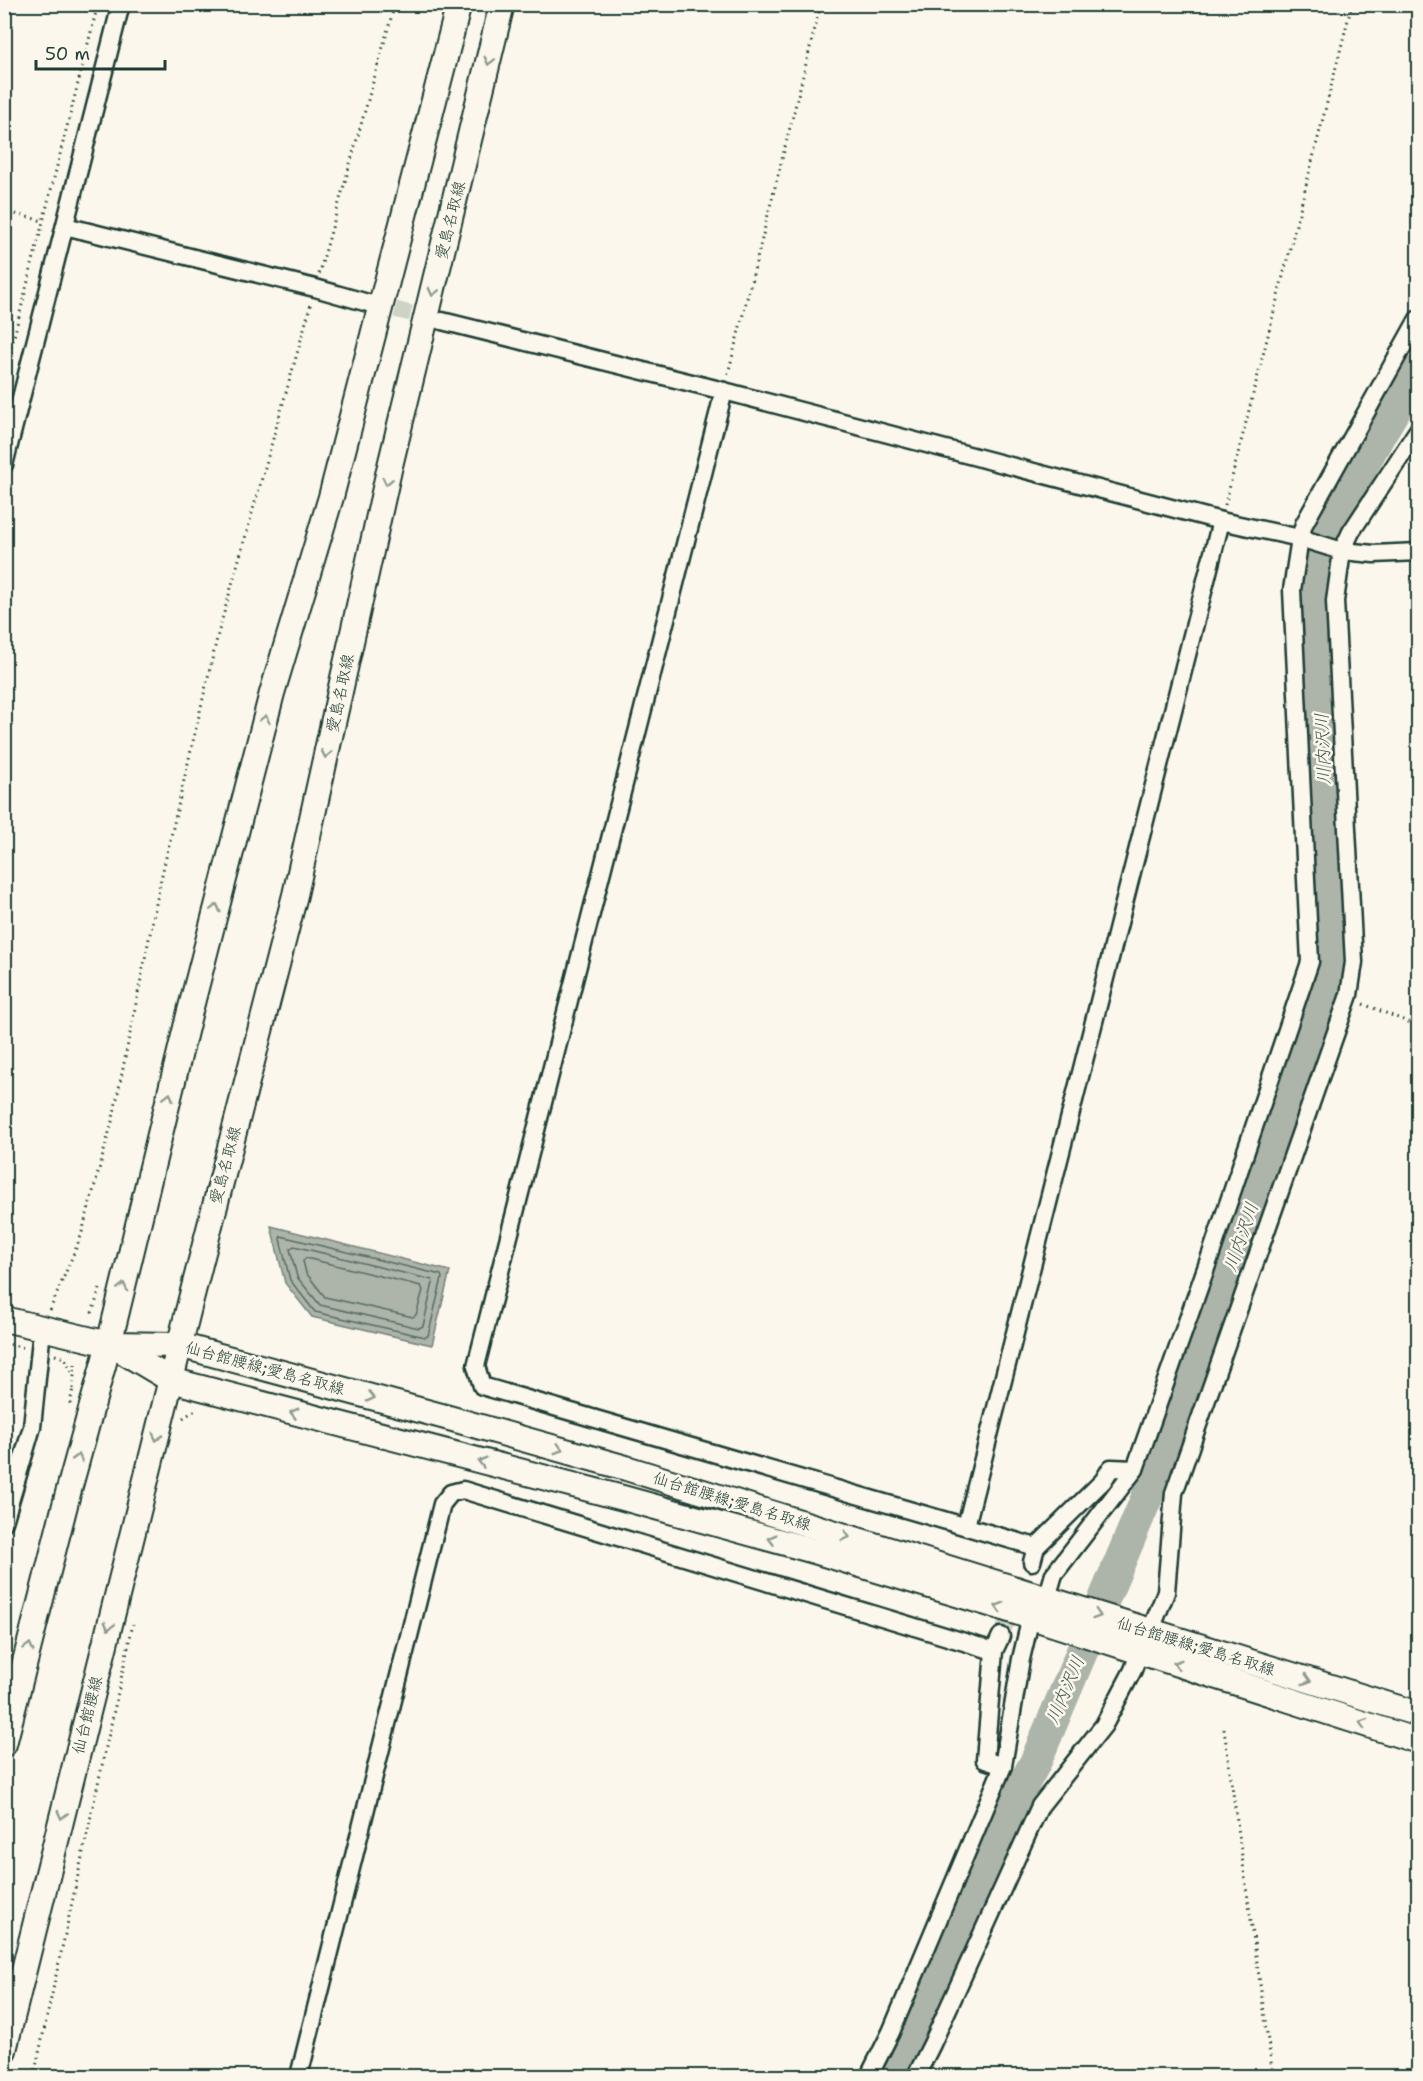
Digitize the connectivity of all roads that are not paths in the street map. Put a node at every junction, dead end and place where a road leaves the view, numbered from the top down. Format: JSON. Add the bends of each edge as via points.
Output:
{"nodes":[{"id":1,"x":121,"y":4,"type":"edge"},
{"id":2,"x":459,"y":4,"type":"edge"},
{"id":3,"x":502,"y":4,"type":"edge"},
{"id":4,"x":65,"y":226,"type":"junction"},
{"id":5,"x":368,"y":303,"type":"tunnel mouth"},
{"id":6,"x":1419,"y":320,"type":"edge"},
{"id":7,"x":442,"y":321,"type":"tunnel mouth"},
{"id":8,"x":724,"y":391,"type":"junction"},
{"id":9,"x":1419,"y":429,"type":"edge"},
{"id":10,"x":4,"y":465,"type":"edge"},
{"id":11,"x":1221,"y":521,"type":"junction"},
{"id":12,"x":1305,"y":540,"type":"junction"},
{"id":13,"x":1338,"y":550,"type":"junction"},
{"id":14,"x":1419,"y":552,"type":"edge"},
{"id":15,"x":4,"y":1319,"type":"edge"},
{"id":16,"x":42,"y":1329,"type":"junction"},
{"id":17,"x":110,"y":1344,"type":"junction"},
{"id":18,"x":179,"y":1345,"type":"junction"},
{"id":19,"x":171,"y":1380,"type":"junction"},
{"id":20,"x":1135,"y":1469,"type":"junction"},
{"id":21,"x":4,"y":1522,"type":"edge"},
{"id":22,"x":966,"y":1526,"type":"junction"},
{"id":23,"x":1055,"y":1609,"type":"junction"},
{"id":24,"x":1031,"y":1617,"type":"junction"},
{"id":25,"x":1136,"y":1639,"type":"junction"},
{"id":26,"x":1419,"y":1714,"type":"edge"},
{"id":27,"x":1419,"y":1741,"type":"edge"},
{"id":28,"x":4,"y":1744,"type":"edge"},
{"id":29,"x":1003,"y":1766,"type":"junction"},
{"id":30,"x":4,"y":2050,"type":"edge"},
{"id":31,"x":300,"y":2076,"type":"edge"},
{"id":32,"x":869,"y":2076,"type":"edge"},
{"id":33,"x":916,"y":2076,"type":"edge"}],
"edges":[{"from":1,"to":4,"type":"street"},
{"from":17,"to":2,"type":"main road","one_way":true,"via":[[266,716],[332,497]]},
{"from":3,"to":18,"type":"main road","name":"愛島名取線","one_way":true,"via":[[389,470],[295,895]]},
{"from":4,"to":5,"type":"street"},
{"from":4,"to":10,"type":"street"},
{"from":6,"to":12,"type":"street","via":[[1304,524]]},
{"from":7,"to":8,"type":"street"},
{"from":8,"to":11,"type":"street"},
{"from":8,"to":22,"type":"street","via":[[476,1366],[482,1386]]},
{"from":9,"to":13,"type":"street"},
{"from":11,"to":12,"type":"street"},
{"from":11,"to":22,"type":"street"},
{"from":12,"to":13,"type":"street"},
{"from":12,"to":20,"type":"street","via":[[1292,590],[1310,962]]},
{"from":13,"to":14,"type":"street","via":[[1374,554]]},
{"from":13,"to":25,"type":"street","via":[[1335,601],[1354,962],[1349,995],[1174,1493],[1166,1592]]},
{"from":15,"to":16,"type":"main road"},
{"from":16,"to":17,"type":"main road"},
{"from":16,"to":21,"type":"street","via":[[32,1427]]},
{"from":17,"to":18,"type":"main road","name":"仙台館腰線;愛島名取線"},
{"from":17,"to":19,"type":"main road","name":"仙台館腰線;愛島名取線"},
{"from":28,"to":17,"type":"main road","one_way":true},
{"from":18,"to":19,"type":"main road","name":"愛島名取線"},
{"from":18,"to":23,"type":"main road","name":"仙台館腰線;愛島名取線","one_way":true,"via":[[626,1468]]},
{"from":24,"to":19,"type":"main road","name":"仙台館腰線;愛島名取線","one_way":true,"via":[[611,1495]]},
{"from":19,"to":30,"type":"main road","name":"仙台館腰線","one_way":true},
{"from":20,"to":22,"type":"street","via":[[1111,1468],[1034,1555]]},
{"from":20,"to":23,"type":"street","via":[[1054,1574]]},
{"from":23,"to":24,"type":"main road","name":"仙台館腰線;愛島名取線"},
{"from":23,"to":25,"type":"main road","name":"仙台館腰線;愛島名取線"},
{"from":24,"to":29,"type":"street"},
{"from":25,"to":26,"type":"main road","name":"仙台館腰線;愛島名取線","one_way":true},
{"from":27,"to":25,"type":"main road","name":"仙台館腰線;愛島名取線","one_way":true},
{"from":25,"to":33,"type":"street","via":[[1133,1670],[1104,1725],[1040,1806]]},
{"from":29,"to":31,"type":"street","via":[[985,1760],[997,1643],[463,1490],[451,1493],[442,1504]]},
{"from":29,"to":32,"type":"street"}]}
